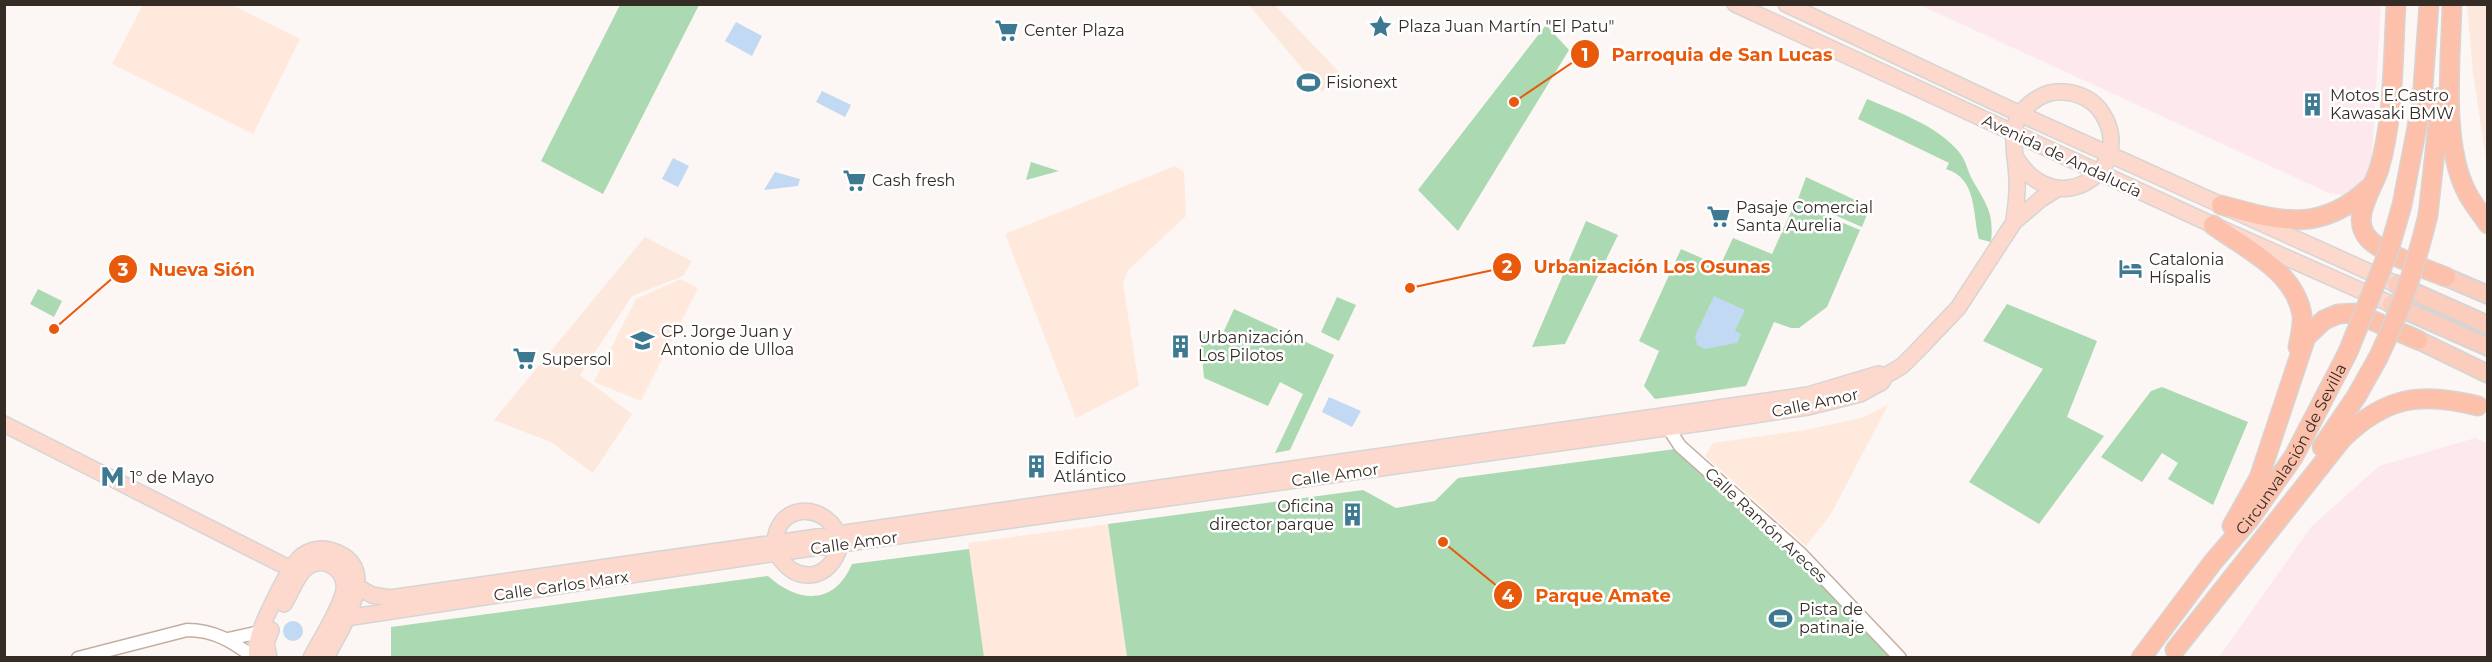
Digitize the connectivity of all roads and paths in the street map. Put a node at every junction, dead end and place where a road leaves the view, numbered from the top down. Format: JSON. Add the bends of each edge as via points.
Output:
{"nodes":[{"id":1,"x":1735,"y":4,"type":"edge"},
{"id":2,"x":1786,"y":4,"type":"edge"},
{"id":3,"x":2396,"y":4,"type":"edge"},
{"id":4,"x":2430,"y":4,"type":"edge"},
{"id":5,"x":2450,"y":4,"type":"edge"},
{"id":6,"x":2020,"y":114,"type":"junction"},
{"id":7,"x":2013,"y":133,"type":"junction"},
{"id":8,"x":2110,"y":154,"type":"junction"},
{"id":9,"x":2016,"y":158,"type":"junction"},
{"id":10,"x":2099,"y":173,"type":"junction"},
{"id":11,"x":2373,"y":185,"type":"junction"},
{"id":12,"x":2057,"y":189,"type":"junction"},
{"id":13,"x":2221,"y":205,"type":"junction"},
{"id":14,"x":2014,"y":222,"type":"junction"},
{"id":15,"x":2487,"y":224,"type":"edge"},
{"id":16,"x":2213,"y":225,"type":"junction"},
{"id":17,"x":2446,"y":278,"type":"joint"},
{"id":18,"x":2396,"y":284,"type":"joint"},
{"id":19,"x":2487,"y":295,"type":"edge"},
{"id":20,"x":2391,"y":304,"type":"joint"},
{"id":21,"x":2424,"y":318,"type":"junction"},
{"id":22,"x":2487,"y":324,"type":"edge"},
{"id":23,"x":2418,"y":340,"type":"joint"},
{"id":24,"x":2487,"y":347,"type":"edge"},
{"id":25,"x":2487,"y":355,"type":"edge"},
{"id":26,"x":2296,"y":360,"type":"junction"},
{"id":27,"x":2487,"y":374,"type":"edge"},
{"id":28,"x":2483,"y":408,"type":"edge"},
{"id":29,"x":1665,"y":421,"type":"junction"},
{"id":30,"x":4,"y":424,"type":"edge"},
{"id":31,"x":839,"y":539,"type":"junction"},
{"id":32,"x":776,"y":548,"type":"junction"},
{"id":33,"x":2213,"y":562,"type":"junction"},
{"id":34,"x":289,"y":572,"type":"junction"},
{"id":35,"x":358,"y":587,"type":"junction"},
{"id":36,"x":284,"y":604,"type":"junction"},
{"id":37,"x":346,"y":618,"type":"junction"},
{"id":38,"x":260,"y":632,"type":"junction"},
{"id":39,"x":228,"y":639,"type":"junction"},
{"id":40,"x":2172,"y":654,"type":"edge"},
{"id":41,"x":78,"y":657,"type":"edge"},
{"id":42,"x":256,"y":657,"type":"edge"},
{"id":43,"x":269,"y":657,"type":"edge"},
{"id":44,"x":311,"y":657,"type":"edge"},
{"id":45,"x":326,"y":657,"type":"edge"},
{"id":46,"x":1900,"y":657,"type":"edge"},
{"id":47,"x":2141,"y":657,"type":"edge"}],
"edges":[{"from":1,"to":7,"type":"main road","name":"Avenida de Andalucía"},
{"from":2,"to":6,"type":"main road","name":"Avenida de Andalucía"},
{"from":3,"to":11,"type":"highway","via":[[2384,144]]},
{"from":4,"to":33,"type":"highway","name":"Circunvalación de Sevilla","bridge":true,"via":[[2422,101],[2402,205],[2385,261],[2348,352],[2294,456],[2249,520]]},
{"from":5,"to":15,"type":"highway","via":[[2451,116],[2456,156],[2466,192]]},
{"from":5,"to":40,"type":"highway","name":"Circunvalación de Sevilla","bridge":true,"via":[[2428,215],[2398,316],[2356,397]]},
{"from":6,"to":7,"type":"main road"},
{"from":6,"to":8,"type":"main road","name":"Avenida de Andalucía"},
{"from":6,"to":8,"type":"main road","via":[[2043,95],[2062,91],[2080,95],[2093,102],[2107,120]]},
{"from":7,"to":9,"type":"main road","name":"Calle Amor"},
{"from":7,"to":10,"type":"main road","name":"Avenida de Andalucía"},
{"from":8,"to":10,"type":"main road"},
{"from":8,"to":13,"type":"main road","name":"Avenida de Andalucía"},
{"from":9,"to":12,"type":"main road","via":[[2038,183]]},
{"from":9,"to":14,"type":"main road","name":"Calle Amor"},
{"from":10,"to":12,"type":"main road","via":[[2078,186]]},
{"from":10,"to":16,"type":"main road","name":"Avenida de Andalucía"},
{"from":11,"to":13,"type":"highway","via":[[2332,215],[2303,220],[2269,218]]},
{"from":11,"to":17,"type":"highway","via":[[2361,222],[2367,238]]},
{"from":12,"to":14,"type":"main road","name":"Calle Amor"},
{"from":13,"to":18,"type":"main road","name":"Avenida de Andalucía"},
{"from":14,"to":29,"type":"main road","name":"Calle Amor","via":[[1958,308],[1902,366],[1885,376],[1878,374],[1809,395]]},
{"from":16,"to":20,"type":"main road","name":"Avenida de Andalucía"},
{"from":16,"to":26,"type":"highway","via":[[2278,271],[2294,289],[2302,316]]},
{"from":17,"to":19,"type":"highway"},
{"from":18,"to":22,"type":"highway"},
{"from":20,"to":21,"type":"highway"},
{"from":21,"to":24,"type":"highway"},
{"from":21,"to":25,"type":"highway"},
{"from":23,"to":26,"type":"highway","via":[[2355,313],[2338,314],[2324,320],[2306,337]]},
{"from":23,"to":27,"type":"highway"},
{"from":26,"to":33,"type":"highway","via":[[2259,478]]},
{"from":28,"to":40,"type":"highway","via":[[2428,397],[2392,403],[2364,418],[2342,439]]},
{"from":29,"to":31,"type":"main road","name":"Calle Amor"},
{"from":29,"to":46,"type":"street","name":"Calle Ramón Areces","via":[[1680,446],[1812,565]]},
{"from":30,"to":34,"type":"main road"},
{"from":31,"to":32,"type":"main road","name":"Calle Amor"},
{"from":31,"to":32,"type":"main road","via":[[831,565],[812,575],[790,570]]},
{"from":31,"to":32,"type":"main road","via":[[835,526],[821,514],[801,511],[777,530]]},
{"from":32,"to":35,"type":"main road","name":"Calle Carlos Marx","via":[[390,598],[372,595]]},
{"from":32,"to":37,"type":"main road","name":"Calle Carlos Marx"},
{"from":33,"to":47,"type":"highway","name":"Circunvalación de Sevilla"},
{"from":34,"to":35,"type":"main road","via":[[305,553],[330,549],[352,564]]},
{"from":34,"to":36,"type":"main road"},
{"from":34,"to":38,"type":"main road"},
{"from":35,"to":37,"type":"main road"},
{"from":36,"to":43,"type":"main road","via":[[266,643]]},
{"from":36,"to":44,"type":"main road","via":[[303,570],[312,564],[328,563],[338,569],[344,593]]},
{"from":37,"to":45,"type":"main road"},
{"from":38,"to":39,"type":"street"},
{"from":38,"to":42,"type":"main road"},
{"from":39,"to":41,"type":"street","via":[[205,630],[187,630]]},
{"from":39,"to":42,"type":"street"}]}
